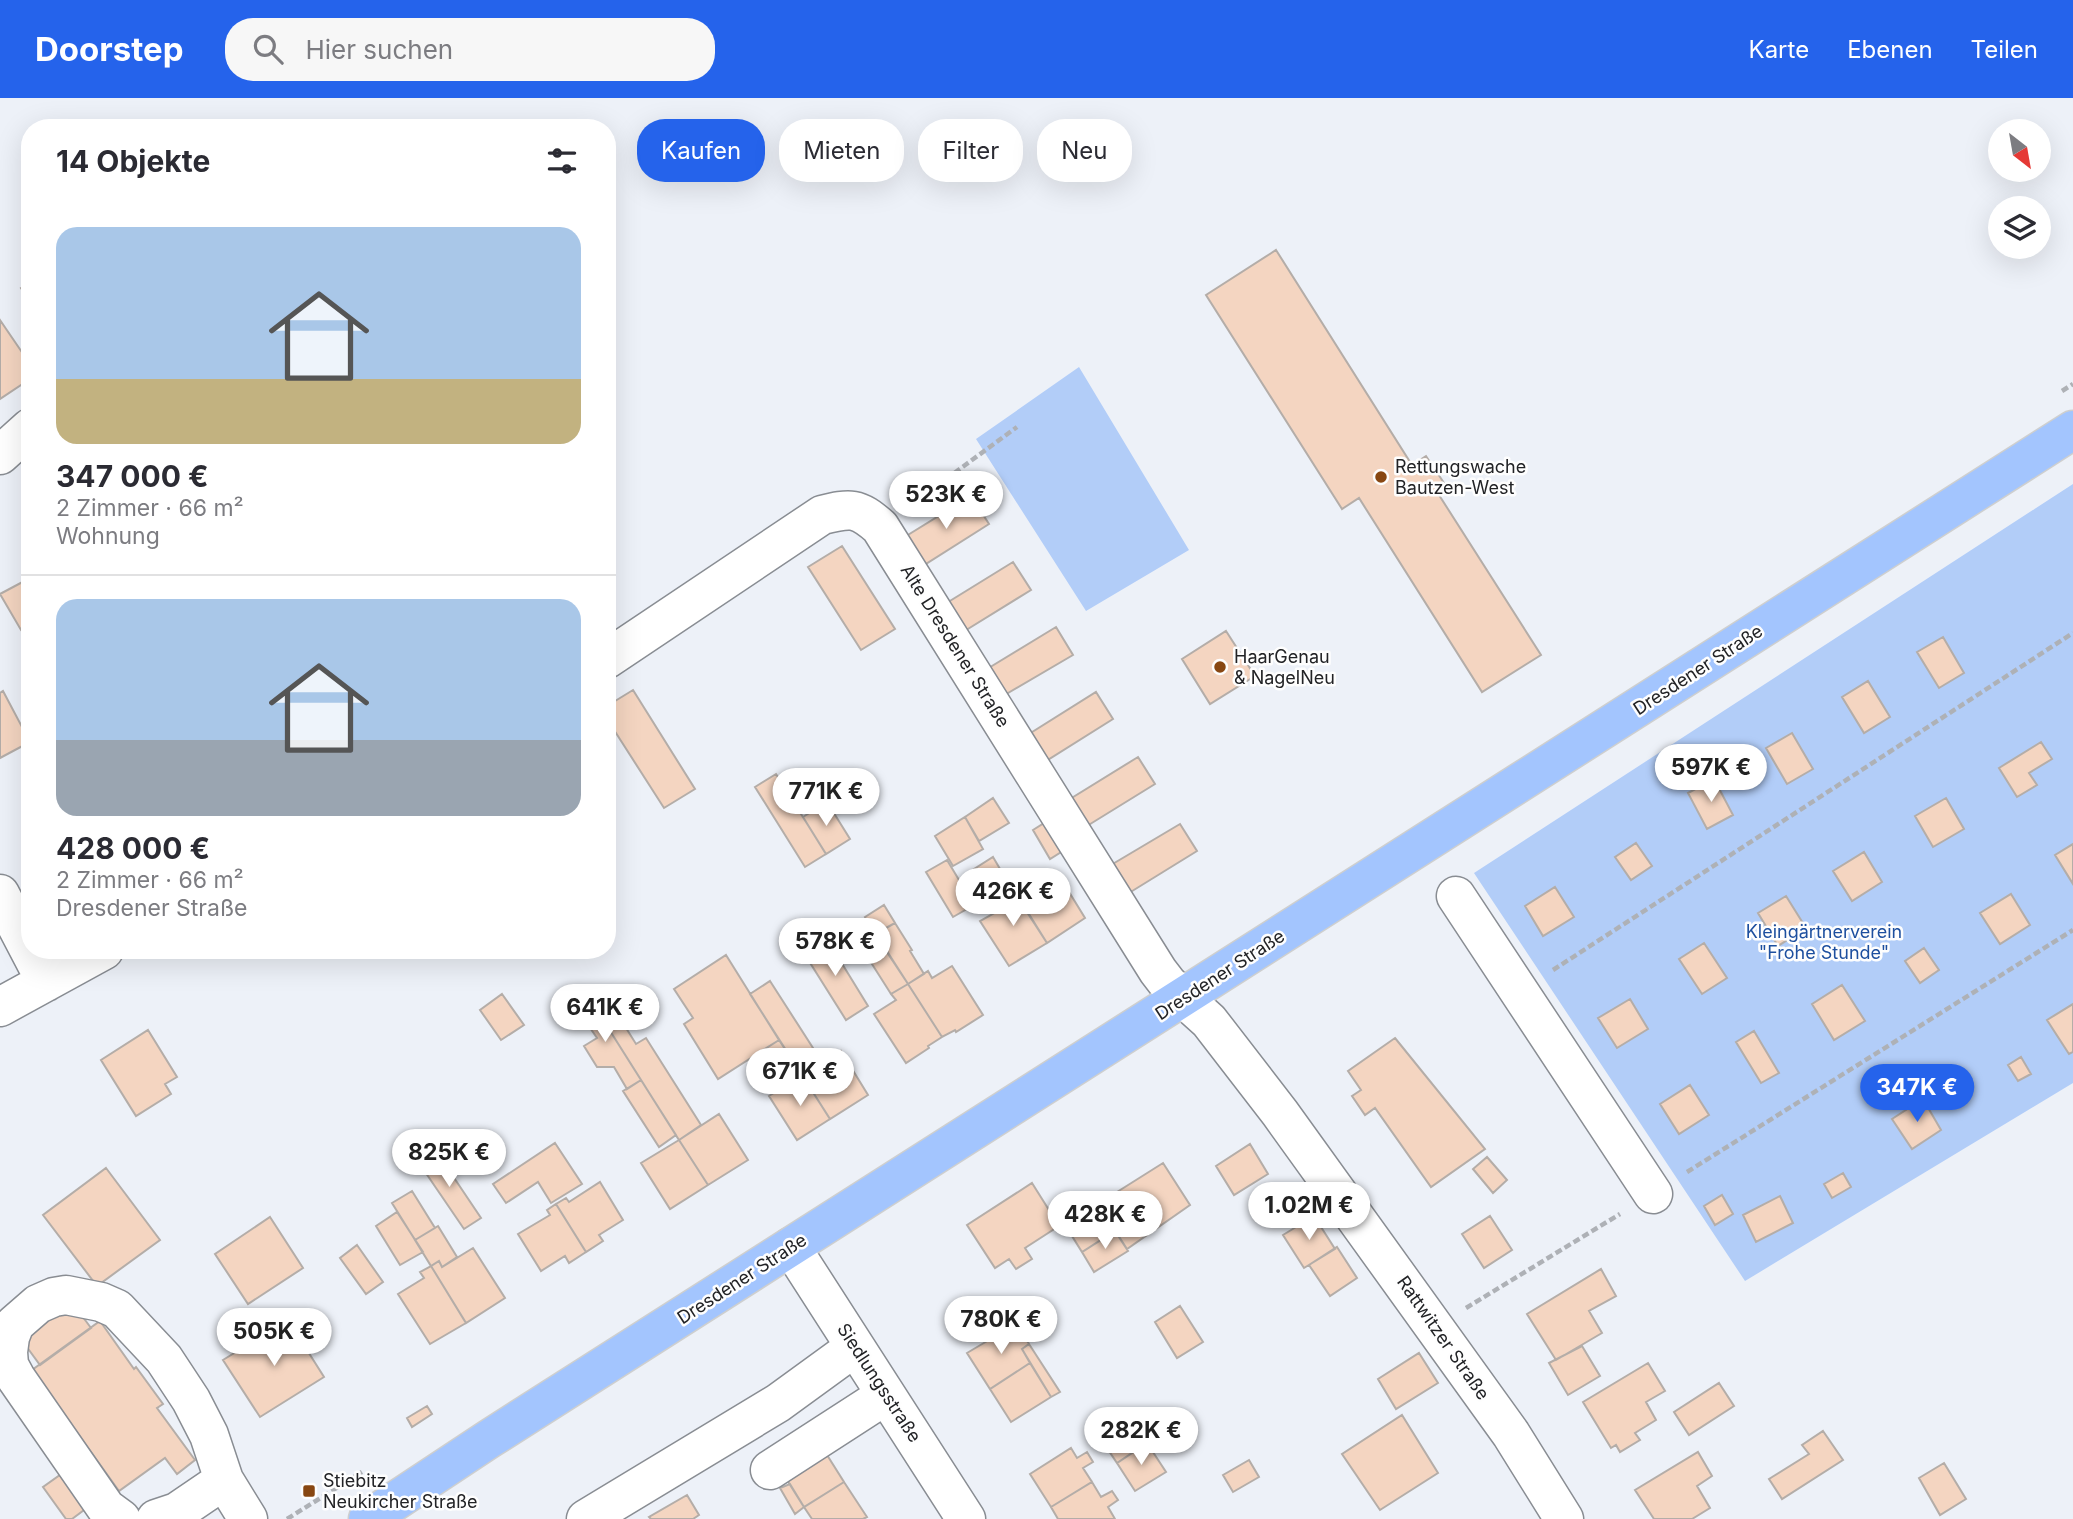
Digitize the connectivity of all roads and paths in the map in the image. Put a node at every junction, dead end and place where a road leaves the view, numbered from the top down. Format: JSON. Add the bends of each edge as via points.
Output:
{"nodes":[{"id":1,"x":1017,"y":428,"type":"dead end"},
{"id":2,"x":2073,"y":430,"type":"edge"},
{"id":3,"x":21,"y":436,"type":"edge"},
{"id":4,"x":0,"y":455,"type":"edge"},
{"id":5,"x":880,"y":527,"type":"junction"},
{"id":6,"x":2073,"y":633,"type":"edge"},
{"id":7,"x":616,"y":653,"type":"edge"},
{"id":8,"x":0,"y":894,"type":"edge"},
{"id":9,"x":1456,"y":896,"type":"dead end"},
{"id":10,"x":2073,"y":930,"type":"edge"},
{"id":11,"x":21,"y":934,"type":"edge"},
{"id":12,"x":34,"y":959,"type":"edge"},
{"id":13,"x":88,"y":959,"type":"edge"},
{"id":14,"x":46,"y":982,"type":"junction"},
{"id":15,"x":1520,"y":992,"type":"junction"},
{"id":16,"x":1185,"y":998,"type":"junction"},
{"id":17,"x":0,"y":1007,"type":"edge"},
{"id":18,"x":1653,"y":1194,"type":"junction"},
{"id":19,"x":791,"y":1247,"type":"junction"},
{"id":20,"x":1435,"y":1327,"type":"junction"},
{"id":21,"x":855,"y":1347,"type":"junction"},
{"id":22,"x":886,"y":1395,"type":"junction"},
{"id":23,"x":770,"y":1470,"type":"dead end"},
{"id":24,"x":224,"y":1480,"type":"junction"},
{"id":25,"x":121,"y":1519,"type":"edge"},
{"id":26,"x":156,"y":1519,"type":"edge"},
{"id":27,"x":247,"y":1519,"type":"edge"},
{"id":28,"x":368,"y":1519,"type":"edge"},
{"id":29,"x":586,"y":1519,"type":"edge"},
{"id":30,"x":966,"y":1519,"type":"edge"},
{"id":31,"x":1564,"y":1519,"type":"edge"}],
"edges":[{"from":1,"to":5,"type":"path"},
{"from":2,"to":16,"type":"main road","name":"Dresdener Straße"},
{"from":3,"to":4,"type":"street"},
{"from":5,"to":7,"type":"street","name":"Alte Dresdener Straße","via":[[864,513],[845,509],[822,515]]},
{"from":5,"to":16,"type":"street","name":"Alte Dresdener Straße","via":[[1158,971]]},
{"from":6,"to":15,"type":"path"},
{"from":8,"to":11,"type":"street"},
{"from":9,"to":15,"type":"street"},
{"from":10,"to":18,"type":"path"},
{"from":12,"to":14,"type":"street"},
{"from":13,"to":14,"type":"street"},
{"from":14,"to":17,"type":"street"},
{"from":15,"to":18,"type":"street"},
{"from":16,"to":19,"type":"main road","name":"Dresdener Straße"},
{"from":16,"to":20,"type":"street","name":"Rattwitzer Straße","via":[[1209,1021],[1280,1113]]},
{"from":18,"to":20,"type":"path"},
{"from":19,"to":21,"type":"street","name":"Siedlungsstraße"},
{"from":19,"to":28,"type":"main road","name":"Dresdener Straße"},
{"from":20,"to":31,"type":"street","name":"Rattwitzer Straße"},
{"from":21,"to":22,"type":"street","name":"Siedlungsstraße"},
{"from":21,"to":29,"type":"street","via":[[778,1403]]},
{"from":22,"to":23,"type":"street"},
{"from":22,"to":30,"type":"street","name":"Siedlungsstraße"},
{"from":24,"to":25,"type":"street","via":[[209,1434],[191,1400],[164,1359],[130,1321],[117,1308],[101,1302],[54,1297],[15,1324],[9,1365],[106,1508]]},
{"from":24,"to":26,"type":"street","via":[[177,1511]]},
{"from":24,"to":27,"type":"street"}]}
